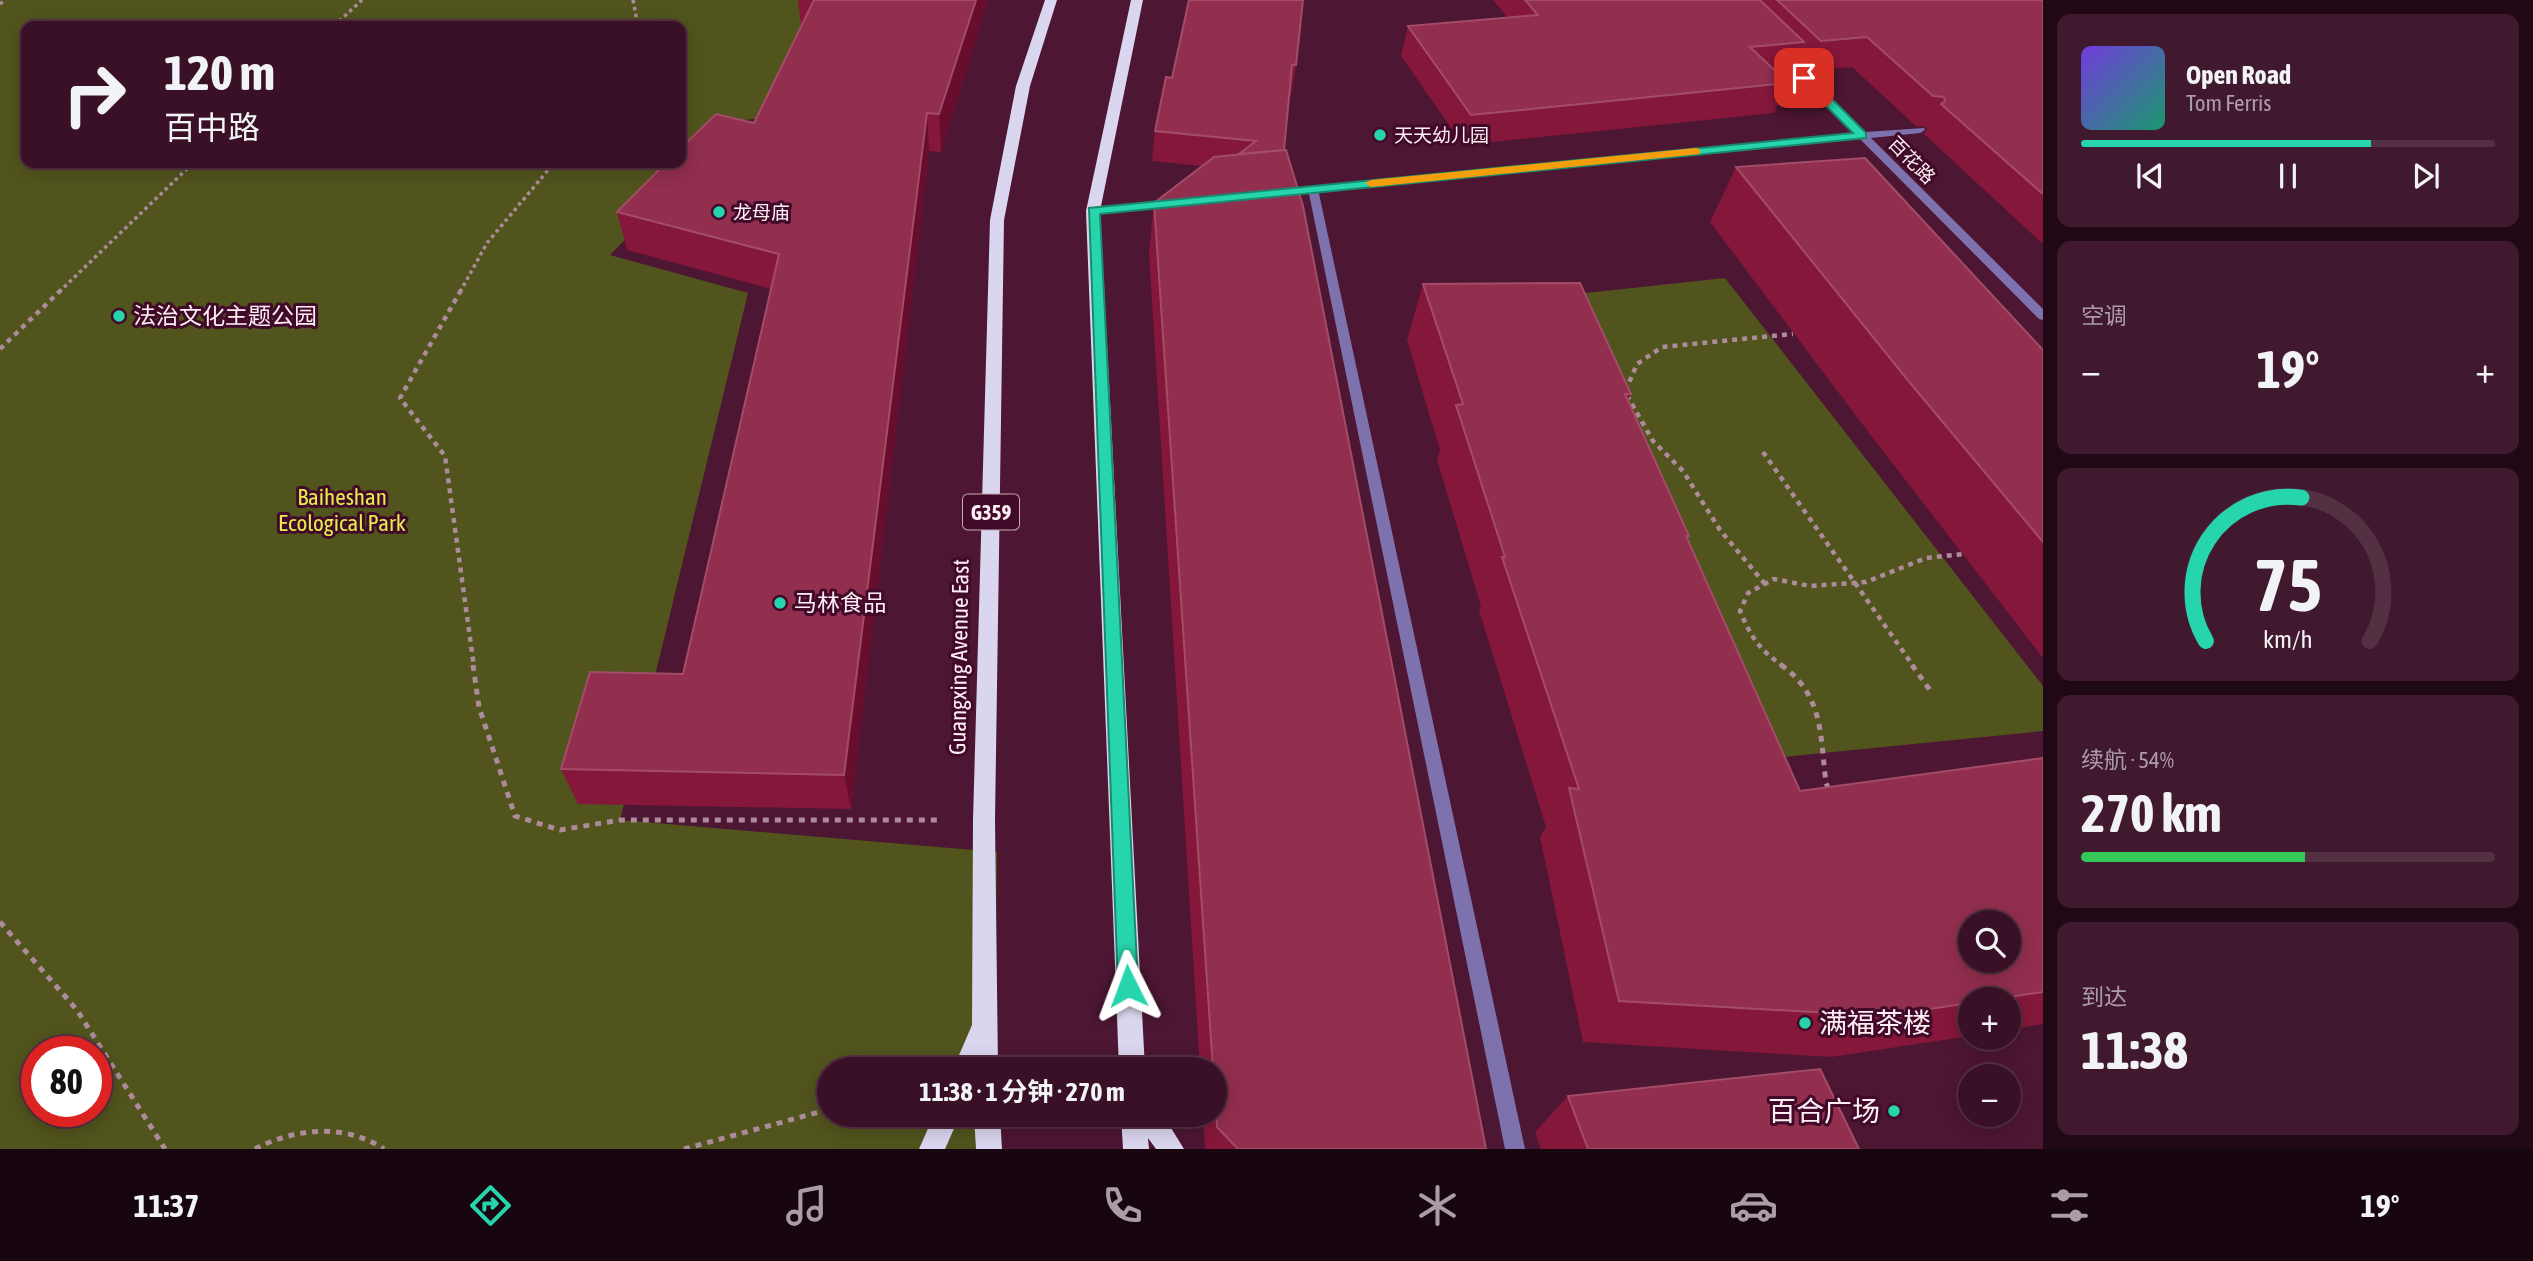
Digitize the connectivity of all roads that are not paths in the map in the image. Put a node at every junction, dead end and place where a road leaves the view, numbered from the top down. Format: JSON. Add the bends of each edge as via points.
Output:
{"nodes":[{"id":1,"x":1051,"y":0,"type":"edge"},
{"id":2,"x":1137,"y":0,"type":"edge"},
{"id":3,"x":1774,"y":48,"type":"edge"},
{"id":4,"x":1920,"y":130,"type":"dead end"},
{"id":5,"x":1862,"y":136,"type":"junction"},
{"id":6,"x":1313,"y":189,"type":"junction"},
{"id":7,"x":1272,"y":193,"type":"edge"},
{"id":8,"x":1175,"y":202,"type":"edge"},
{"id":9,"x":1093,"y":211,"type":"junction"},
{"id":10,"x":2043,"y":316,"type":"edge"},
{"id":11,"x":983,"y":1030,"type":"junction"},
{"id":12,"x":971,"y":1057,"type":"edge"},
{"id":13,"x":984,"y":1057,"type":"edge"},
{"id":14,"x":1131,"y":1057,"type":"edge"},
{"id":15,"x":942,"y":1127,"type":"edge"},
{"id":16,"x":988,"y":1127,"type":"edge"},
{"id":17,"x":1135,"y":1127,"type":"edge"},
{"id":18,"x":1156,"y":1127,"type":"edge"},
{"id":19,"x":932,"y":1149,"type":"edge"},
{"id":20,"x":989,"y":1149,"type":"edge"},
{"id":21,"x":1136,"y":1149,"type":"edge"},
{"id":22,"x":1171,"y":1149,"type":"edge"},
{"id":23,"x":1515,"y":1149,"type":"edge"}],
"edges":[{"from":1,"to":11,"type":"highway","name":"Guangxing Avenue East","number":"G359","via":[[1023,86],[997,220]]},
{"from":2,"to":9,"type":"highway"},
{"from":3,"to":5,"type":"street","name":"百花路"},
{"from":4,"to":5,"type":"street"},
{"from":5,"to":6,"type":"street"},
{"from":5,"to":10,"type":"street","name":"百花路"},
{"from":6,"to":7,"type":"street"},
{"from":6,"to":23,"type":"street"},
{"from":8,"to":9,"type":"street"},
{"from":9,"to":14,"type":"highway"},
{"from":11,"to":12,"type":"highway"},
{"from":11,"to":13,"type":"highway","name":"Guangxing Avenue East","number":"G359"},
{"from":15,"to":19,"type":"highway"},
{"from":16,"to":20,"type":"highway"},
{"from":17,"to":21,"type":"highway"},
{"from":18,"to":22,"type":"highway"}]}
